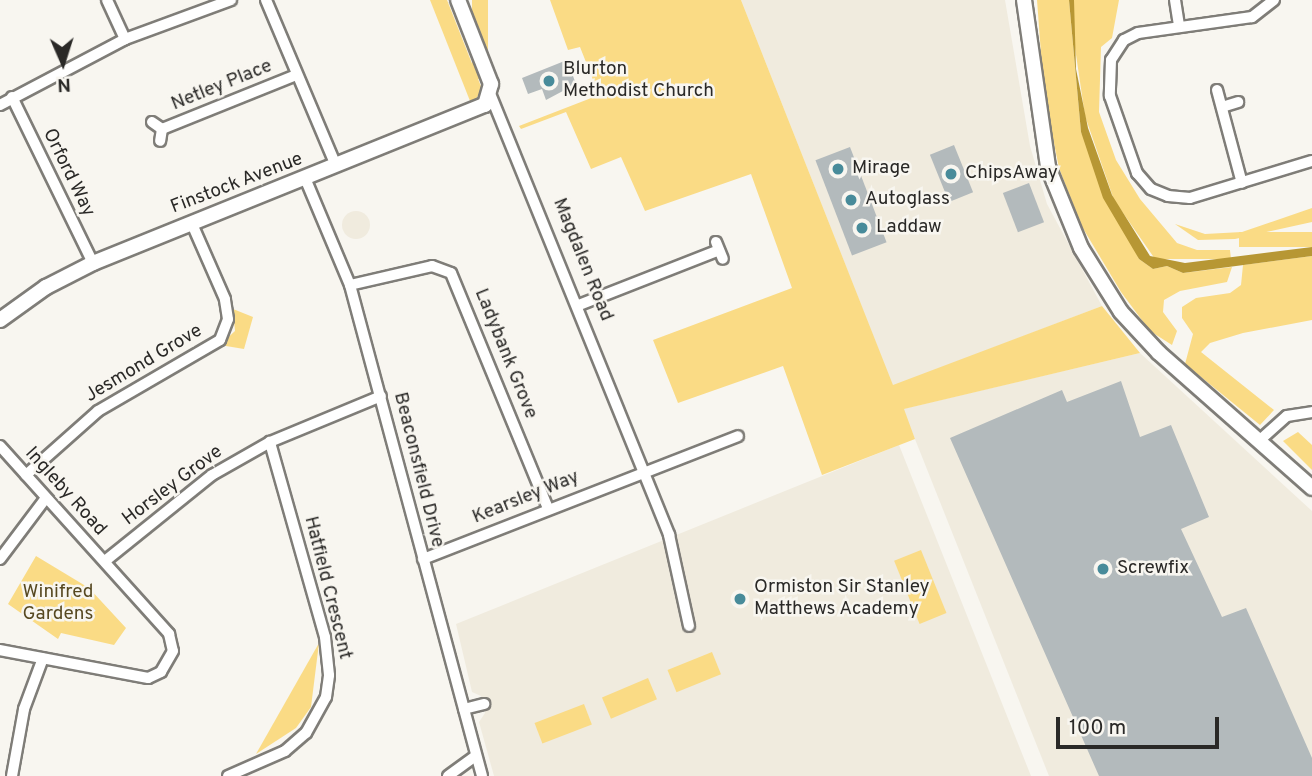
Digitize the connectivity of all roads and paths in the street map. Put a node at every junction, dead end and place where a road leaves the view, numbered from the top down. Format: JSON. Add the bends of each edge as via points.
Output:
{"nodes":[{"id":1,"x":107,"y":0,"type":"edge"},
{"id":2,"x":231,"y":0,"type":"edge"},
{"id":3,"x":266,"y":0,"type":"edge"},
{"id":4,"x":458,"y":0,"type":"edge"},
{"id":5,"x":1024,"y":0,"type":"edge"},
{"id":6,"x":1175,"y":0,"type":"edge"},
{"id":7,"x":1274,"y":0,"type":"edge"},
{"id":8,"x":1179,"y":26,"type":"junction"},
{"id":9,"x":125,"y":39,"type":"junction"},
{"id":10,"x":294,"y":76,"type":"junction"},
{"id":11,"x":1217,"y":90,"type":"dead end"},
{"id":12,"x":491,"y":96,"type":"junction"},
{"id":13,"x":12,"y":97,"type":"junction"},
{"id":14,"x":1238,"y":102,"type":"dead end"},
{"id":15,"x":0,"y":105,"type":"edge"},
{"id":16,"x":1222,"y":107,"type":"junction"},
{"id":17,"x":152,"y":122,"type":"dead end"},
{"id":18,"x":1312,"y":161,"type":"edge"},
{"id":19,"x":336,"y":166,"type":"junction"},
{"id":20,"x":305,"y":178,"type":"junction"},
{"id":21,"x":1242,"y":183,"type":"junction"},
{"id":22,"x":192,"y":224,"type":"junction"},
{"id":23,"x":719,"y":250,"type":"dead end"},
{"id":24,"x":93,"y":263,"type":"junction"},
{"id":25,"x":350,"y":285,"type":"junction"},
{"id":26,"x":579,"y":305,"type":"junction"},
{"id":27,"x":0,"y":320,"type":"edge"},
{"id":28,"x":381,"y":396,"type":"junction"},
{"id":29,"x":1312,"y":412,"type":"edge"},
{"id":30,"x":734,"y":424,"type":"dead end"},
{"id":31,"x":1260,"y":440,"type":"junction"},
{"id":32,"x":270,"y":442,"type":"junction"},
{"id":33,"x":0,"y":446,"type":"edge"},
{"id":34,"x":642,"y":470,"type":"junction"},
{"id":35,"x":26,"y":475,"type":"junction"},
{"id":36,"x":1312,"y":488,"type":"edge"},
{"id":37,"x":46,"y":498,"type":"junction"},
{"id":38,"x":548,"y":509,"type":"junction"},
{"id":39,"x":0,"y":559,"type":"edge"},
{"id":40,"x":423,"y":559,"type":"junction"},
{"id":41,"x":105,"y":561,"type":"junction"},
{"id":42,"x":689,"y":626,"type":"dead end"},
{"id":43,"x":0,"y":650,"type":"edge"},
{"id":44,"x":43,"y":658,"type":"junction"},
{"id":45,"x":484,"y":704,"type":"dead end"},
{"id":46,"x":464,"y":709,"type":"junction"},
{"id":47,"x":476,"y":756,"type":"junction"},
{"id":48,"x":12,"y":776,"type":"edge"},
{"id":49,"x":228,"y":776,"type":"edge"},
{"id":50,"x":448,"y":776,"type":"edge"},
{"id":51,"x":482,"y":776,"type":"edge"}],
"edges":[{"from":1,"to":9,"type":"street"},
{"from":2,"to":9,"type":"street"},
{"from":3,"to":10,"type":"street"},
{"from":4,"to":12,"type":"street","name":"Magdalen Road"},
{"from":5,"to":31,"type":"street","via":[[1048,167],[1075,237],[1142,335]]},
{"from":6,"to":8,"type":"street"},
{"from":7,"to":8,"type":"street","via":[[1252,17]]},
{"from":8,"to":21,"type":"street","via":[[1138,33],[1124,40],[1111,60],[1110,96],[1136,173],[1151,189],[1177,197]]},
{"from":9,"to":13,"type":"street"},
{"from":10,"to":17,"type":"street","name":"Netley Place","via":[[161,135]]},
{"from":10,"to":19,"type":"street"},
{"from":11,"to":16,"type":"street"},
{"from":12,"to":19,"type":"street","name":"Finstock Avenue","via":[[473,113]]},
{"from":12,"to":26,"type":"street","name":"Magdalen Road"},
{"from":13,"to":15,"type":"street"},
{"from":13,"to":24,"type":"street","name":"Orford Way"},
{"from":14,"to":16,"type":"street"},
{"from":16,"to":21,"type":"street"},
{"from":18,"to":21,"type":"street"},
{"from":19,"to":20,"type":"street","name":"Finstock Avenue"},
{"from":20,"to":22,"type":"street","name":"Finstock Avenue"},
{"from":20,"to":25,"type":"street","name":"Beaconsfield Drive"},
{"from":22,"to":24,"type":"street","name":"Finstock Avenue"},
{"from":22,"to":35,"type":"street","name":"Jesmond Grove","via":[[225,299],[228,319],[220,340],[98,411]]},
{"from":23,"to":26,"type":"street"},
{"from":24,"to":27,"type":"street","name":"Finstock Avenue","via":[[46,287]]},
{"from":25,"to":28,"type":"street","name":"Beaconsfield Drive"},
{"from":25,"to":38,"type":"street","name":"Ladybank Grove","via":[[432,266],[451,273]]},
{"from":26,"to":34,"type":"street","name":"Magdalen Road"},
{"from":28,"to":32,"type":"street","name":"Horsley Grove"},
{"from":28,"to":40,"type":"street","name":"Beaconsfield Drive"},
{"from":29,"to":31,"type":"street","via":[[1287,416]]},
{"from":30,"to":34,"type":"street","name":"Kearsley Way","via":[[740,439]]},
{"from":31,"to":36,"type":"street"},
{"from":32,"to":41,"type":"street","name":"Horsley Grove","via":[[212,474]]},
{"from":32,"to":49,"type":"street","name":"Hatfield Crescent","via":[[324,637],[329,675],[326,697],[306,733],[285,751]]},
{"from":33,"to":35,"type":"street","name":"Ingleby Road"},
{"from":34,"to":38,"type":"street","name":"Kearsley Way"},
{"from":34,"to":42,"type":"street","name":"Magdalen Road","via":[[670,535]]},
{"from":35,"to":37,"type":"street","name":"Ingleby Road"},
{"from":37,"to":39,"type":"street"},
{"from":37,"to":41,"type":"street","name":"Ingleby Road"},
{"from":38,"to":40,"type":"street","name":"Kearsley Way"},
{"from":40,"to":46,"type":"street","name":"Beaconsfield Drive"},
{"from":41,"to":44,"type":"street","name":"Ingleby Road","via":[[169,634],[171,659],[148,678]]},
{"from":43,"to":44,"type":"street"},
{"from":44,"to":48,"type":"street","via":[[24,709]]},
{"from":45,"to":46,"type":"street"},
{"from":46,"to":47,"type":"street","name":"Beaconsfield Drive"},
{"from":47,"to":50,"type":"street"},
{"from":47,"to":51,"type":"street","name":"Beaconsfield Drive"}]}
